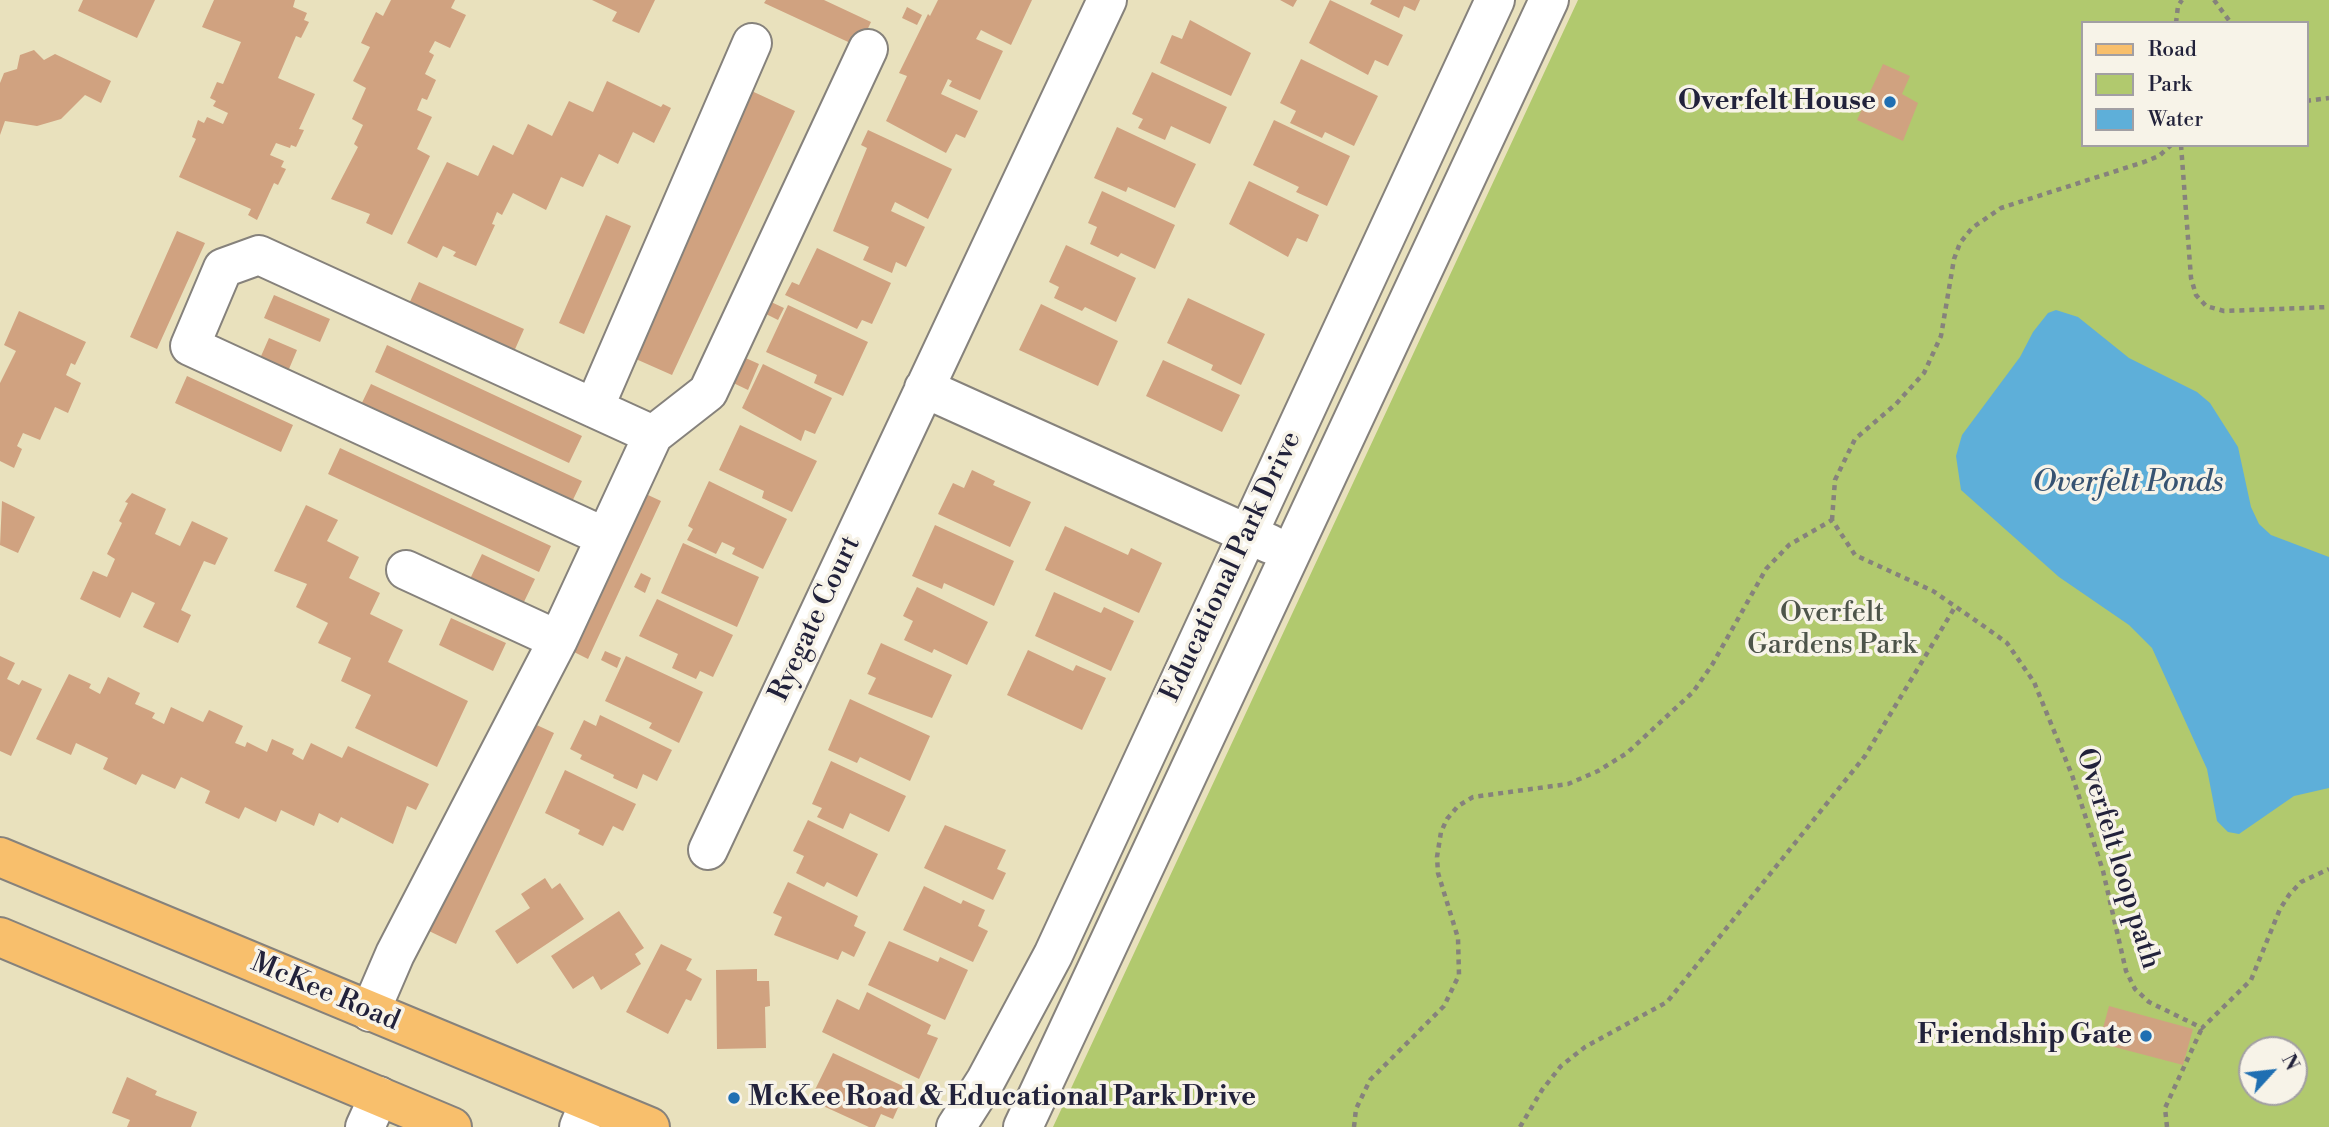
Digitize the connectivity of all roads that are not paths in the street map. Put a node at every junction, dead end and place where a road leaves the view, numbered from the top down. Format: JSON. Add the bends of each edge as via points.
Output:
{"nodes":[{"id":1,"x":1107,"y":0,"type":"edge"},
{"id":2,"x":1494,"y":0,"type":"edge"},
{"id":3,"x":1549,"y":0,"type":"edge"},
{"id":4,"x":752,"y":43,"type":"dead end"},
{"id":5,"x":868,"y":49,"type":"dead end"},
{"id":6,"x":924,"y":388,"type":"junction"},
{"id":7,"x":594,"y":408,"type":"junction"},
{"id":8,"x":653,"y":435,"type":"junction"},
{"id":9,"x":1247,"y":536,"type":"junction"},
{"id":10,"x":605,"y":537,"type":"junction"},
{"id":11,"x":1291,"y":551,"type":"junction"},
{"id":12,"x":406,"y":570,"type":"dead end"},
{"id":13,"x":558,"y":640,"type":"junction"},
{"id":14,"x":708,"y":850,"type":"dead end"},
{"id":15,"x":0,"y":857,"type":"edge"},
{"id":16,"x":0,"y":937,"type":"edge"},
{"id":17,"x":370,"y":1012,"type":"junction"},
{"id":18,"x":372,"y":1112,"type":"edge"},
{"id":19,"x":584,"y":1115,"type":"edge"},
{"id":20,"x":452,"y":1127,"type":"edge"},
{"id":21,"x":650,"y":1127,"type":"edge"},
{"id":22,"x":956,"y":1127,"type":"edge"},
{"id":23,"x":1023,"y":1127,"type":"edge"}],
"edges":[{"from":1,"to":6,"type":"street","name":"Ryegate Court"},
{"from":2,"to":9,"type":"street","name":"Educational Park Drive"},
{"from":3,"to":11,"type":"street","name":"Educational Park Drive"},
{"from":4,"to":7,"type":"street"},
{"from":5,"to":8,"type":"street","via":[[708,392]]},
{"from":6,"to":9,"type":"street"},
{"from":6,"to":14,"type":"street","name":"Ryegate Court"},
{"from":7,"to":8,"type":"street"},
{"from":7,"to":10,"type":"street","via":[[259,255],[223,268],[190,346]]},
{"from":8,"to":10,"type":"street"},
{"from":9,"to":11,"type":"street"},
{"from":9,"to":22,"type":"street","name":"Educational Park Drive","via":[[1053,955]]},
{"from":10,"to":13,"type":"street"},
{"from":11,"to":23,"type":"street","name":"Educational Park Drive"},
{"from":12,"to":13,"type":"street"},
{"from":13,"to":17,"type":"street","via":[[395,954]]},
{"from":15,"to":17,"type":"main road","name":"McKee Road"},
{"from":16,"to":18,"type":"main road"},
{"from":17,"to":19,"type":"main road","name":"McKee Road"},
{"from":18,"to":20,"type":"main road"},
{"from":19,"to":21,"type":"main road","name":"McKee Road"}]}
